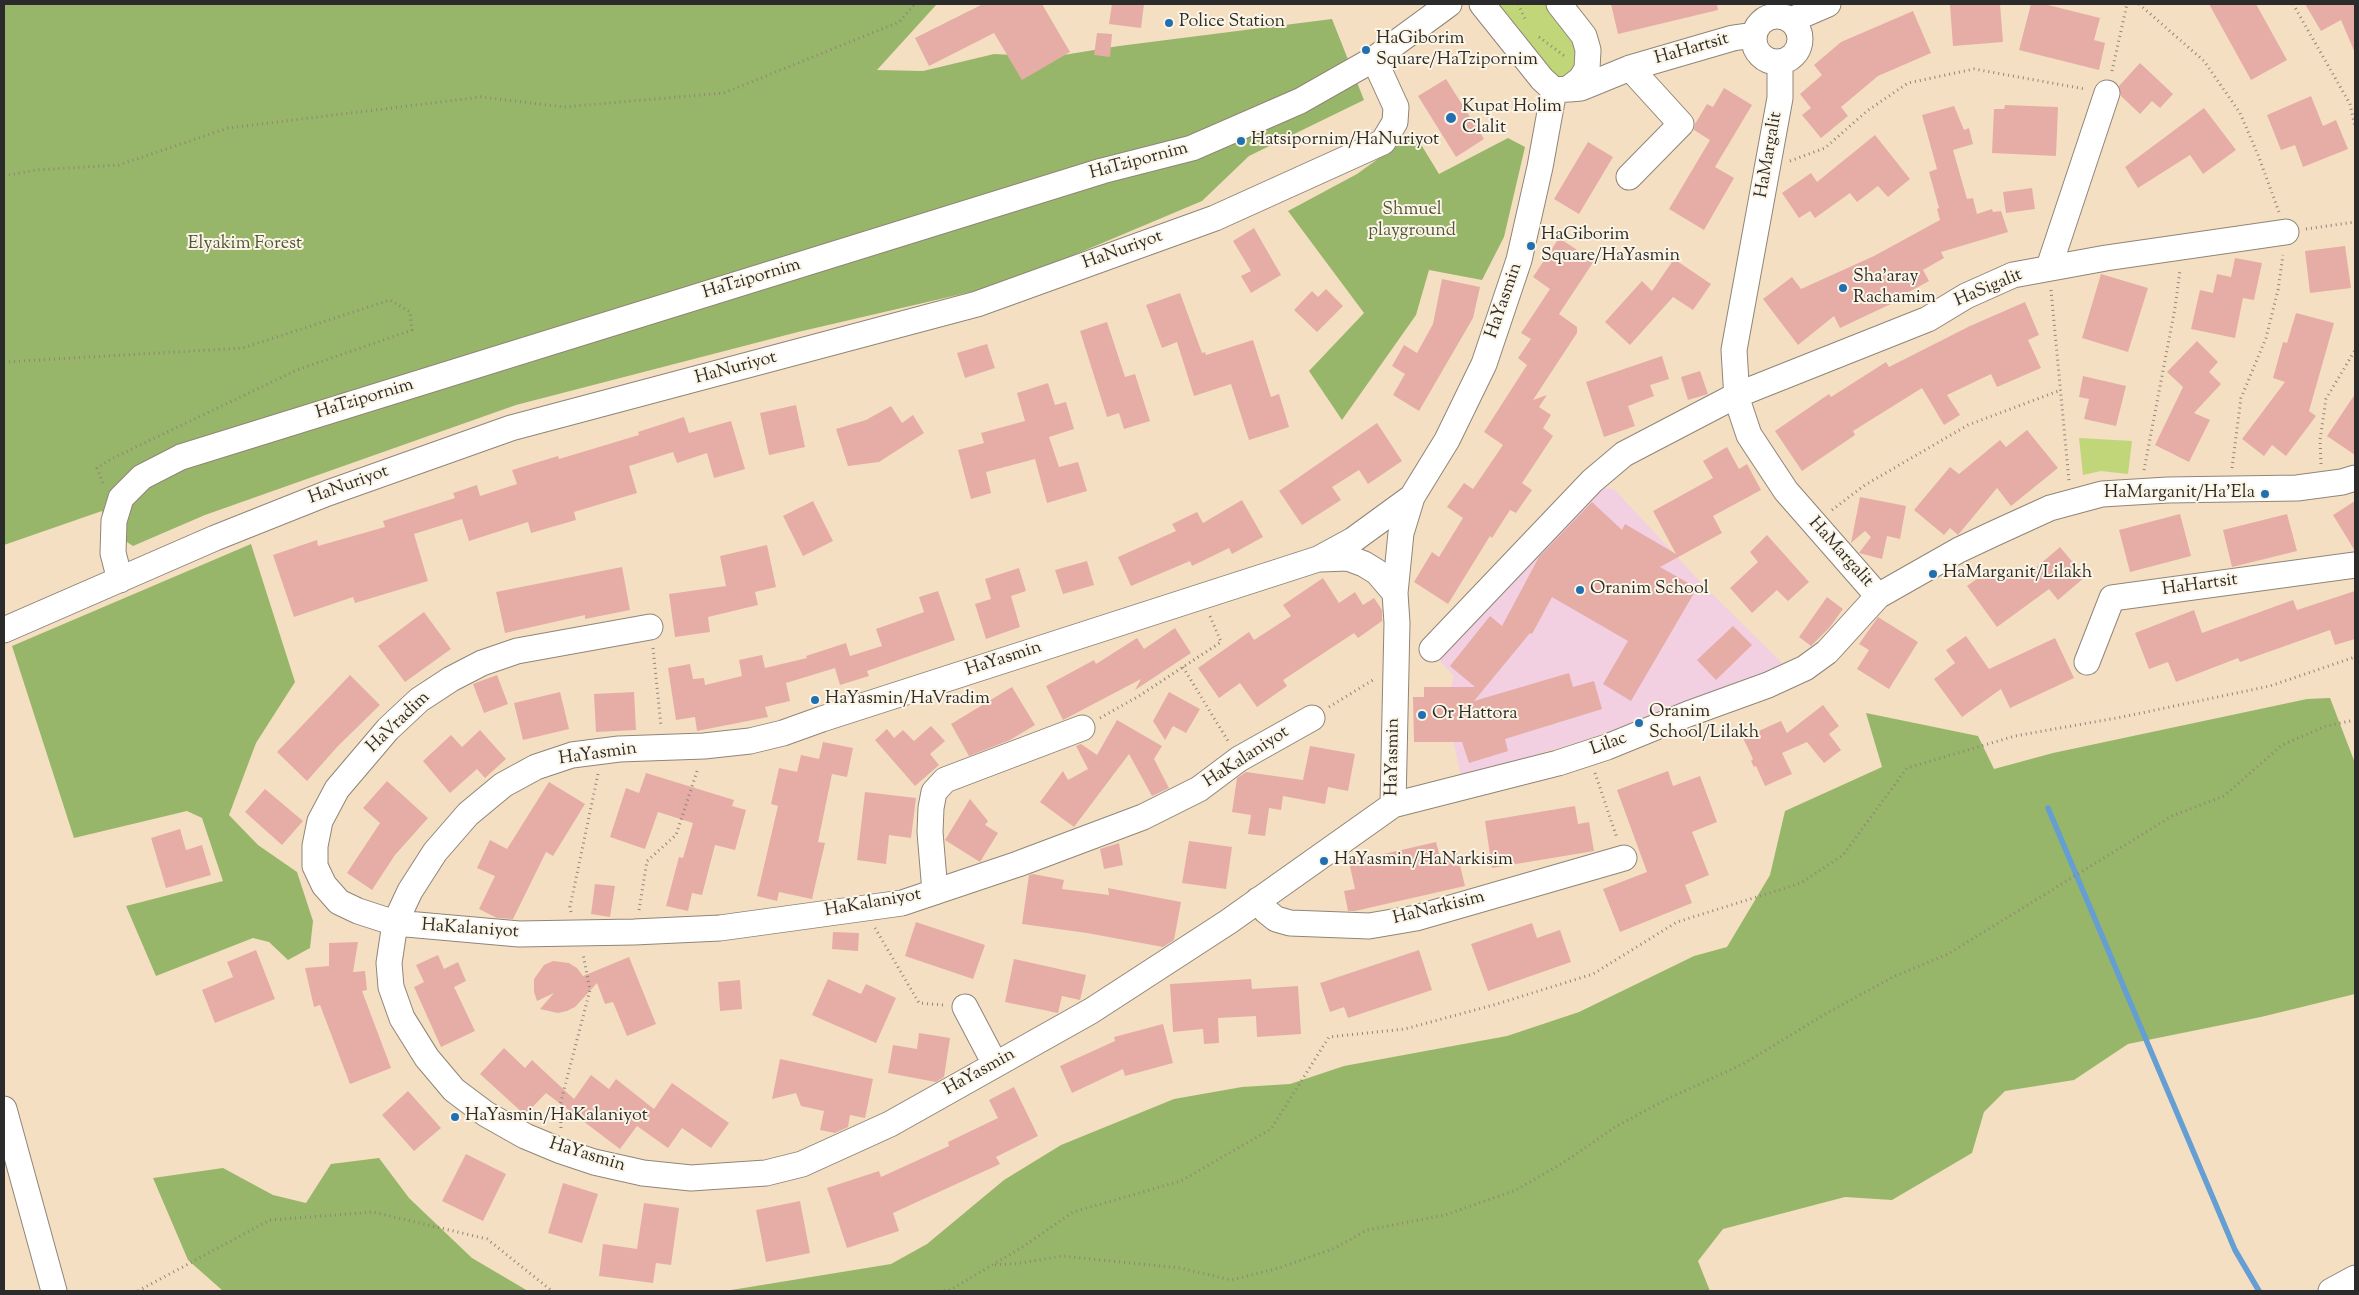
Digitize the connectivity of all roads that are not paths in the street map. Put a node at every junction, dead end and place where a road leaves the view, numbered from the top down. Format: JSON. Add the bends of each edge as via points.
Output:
{"nodes":[{"id":1,"x":1449,"y":4,"type":"edge"},
{"id":2,"x":1482,"y":4,"type":"edge"},
{"id":3,"x":1559,"y":4,"type":"edge"},
{"id":4,"x":1828,"y":4,"type":"edge"},
{"id":5,"x":1791,"y":20,"type":"junction"},
{"id":6,"x":1754,"y":35,"type":"junction"},
{"id":7,"x":1584,"y":36,"type":"junction"},
{"id":8,"x":1374,"y":59,"type":"junction"},
{"id":9,"x":1780,"y":62,"type":"junction"},
{"id":10,"x":1630,"y":68,"type":"junction"},
{"id":11,"x":1561,"y":89,"type":"junction"},
{"id":12,"x":2107,"y":93,"type":"road end"},
{"id":13,"x":1630,"y":177,"type":"dead end"},
{"id":14,"x":2286,"y":232,"type":"road end"},
{"id":15,"x":2049,"y":267,"type":"junction"},
{"id":16,"x":1737,"y":395,"type":"junction"},
{"id":17,"x":2355,"y":478,"type":"edge"},
{"id":18,"x":1412,"y":497,"type":"junction"},
{"id":19,"x":1318,"y":560,"type":"junction"},
{"id":20,"x":2355,"y":566,"type":"edge"},
{"id":21,"x":120,"y":580,"type":"junction"},
{"id":22,"x":1395,"y":593,"type":"junction"},
{"id":23,"x":1878,"y":596,"type":"junction"},
{"id":24,"x":650,"y":627,"type":"road end"},
{"id":25,"x":4,"y":630,"type":"edge"},
{"id":26,"x":1432,"y":649,"type":"dead end"},
{"id":27,"x":2088,"y":662,"type":"dead end"},
{"id":28,"x":1312,"y":718,"type":"road end"},
{"id":29,"x":1082,"y":728,"type":"road end"},
{"id":30,"x":1393,"y":805,"type":"junction"},
{"id":31,"x":1624,"y":858,"type":"road end"},
{"id":32,"x":935,"y":892,"type":"junction"},
{"id":33,"x":1258,"y":900,"type":"junction"},
{"id":34,"x":395,"y":924,"type":"junction"},
{"id":35,"x":965,"y":1007,"type":"road end"},
{"id":36,"x":996,"y":1064,"type":"junction"},
{"id":37,"x":4,"y":1109,"type":"edge"},
{"id":38,"x":2355,"y":1278,"type":"edge"},
{"id":39,"x":54,"y":1291,"type":"edge"},
{"id":40,"x":2331,"y":1291,"type":"edge"}],
"edges":[{"from":1,"to":8,"type":"street","name":"HaTzipornim"},
{"from":2,"to":11,"type":"street","via":[[1542,79]]},
{"from":3,"to":7,"type":"street"},
{"from":4,"to":5,"type":"street"},
{"from":5,"to":6,"type":"street","via":[[1775,15],[1767,18],[1760,22]]},
{"from":5,"to":9,"type":"street","via":[[1800,33],[1799,49]]},
{"from":6,"to":9,"type":"street","via":[[1758,53]]},
{"from":6,"to":10,"type":"street","name":"HaHartsit","via":[[1732,38]]},
{"from":7,"to":10,"type":"street","name":"HaHartsit","via":[[1594,62]]},
{"from":7,"to":11,"type":"street","via":[[1589,60],[1586,72],[1581,79]]},
{"from":8,"to":21,"type":"street","name":"HaTzipornim","via":[[1300,101],[1192,148],[1102,171],[181,458],[142,477],[121,498],[114,521],[113,553]]},
{"from":8,"to":21,"type":"street","name":"HaNuriyot","via":[[1396,107],[1395,122],[1383,142],[1215,218],[978,304],[511,428],[328,493]]},
{"from":9,"to":16,"type":"street","name":"HaMargalit","via":[[1780,98],[1734,350]]},
{"from":10,"to":11,"type":"street","name":"HaHartsit","via":[[1581,88]]},
{"from":10,"to":13,"type":"street","via":[[1681,124]]},
{"from":11,"to":18,"type":"street","name":"HaYasmin","via":[[1520,260],[1484,364],[1447,440]]},
{"from":12,"to":15,"type":"street"},
{"from":14,"to":15,"type":"street","name":"HaSigalit"},
{"from":15,"to":16,"type":"street","name":"HaSigalit","via":[[2013,275],[1966,296],[1928,319]]},
{"from":16,"to":23,"type":"street","name":"HaMargalit","via":[[1749,436],[1786,491]]},
{"from":16,"to":26,"type":"street","name":"HaSigalit","via":[[1624,454],[1592,481]]},
{"from":17,"to":23,"type":"street","name":"HaMargalit","via":[[2296,488],[2102,494],[2050,508],[1959,550]]},
{"from":18,"to":19,"type":"street","name":"HaYasmin","via":[[1353,540]]},
{"from":18,"to":22,"type":"street","name":"HaYasmin","via":[[1401,533]]},
{"from":19,"to":22,"type":"street","name":"HaYasmin","via":[[1348,558],[1364,564],[1377,572]]},
{"from":19,"to":34,"type":"street","name":"HaYasmin","via":[[783,734],[704,746],[620,749],[572,755],[536,767],[503,785],[468,814],[436,852],[410,891]]},
{"from":20,"to":27,"type":"street","name":"HaHartsit","via":[[2112,598]]},
{"from":21,"to":25,"type":"street","name":"HaNuriyot"},
{"from":22,"to":30,"type":"street","name":"HaYasmin"},
{"from":23,"to":30,"type":"street","name":"Lilac","via":[[1827,652],[1806,668],[1768,685],[1558,763]]},
{"from":24,"to":34,"type":"street","name":"HaVradim","via":[[517,651],[482,663],[419,700],[388,729],[336,789],[320,822],[315,866],[324,885],[340,902]]},
{"from":28,"to":32,"type":"street","name":"HaKalaniyot","via":[[1239,759],[1199,789],[1143,817]]},
{"from":29,"to":32,"type":"street","via":[[945,780],[934,792],[930,832]]},
{"from":30,"to":33,"type":"street","name":"HaYasmin"},
{"from":31,"to":33,"type":"street","name":"HaNarkisim","via":[[1416,918],[1369,926],[1290,923],[1276,919]]},
{"from":32,"to":34,"type":"street","name":"HaKalaniyot","via":[[902,903],[720,928],[519,934]]},
{"from":33,"to":36,"type":"street","name":"HaYasmin","via":[[1091,1011]]},
{"from":34,"to":36,"type":"street","name":"HaYasmin","via":[[389,963],[391,987],[402,1018],[448,1084],[486,1114],[526,1136],[594,1162],[643,1173],[691,1178],[766,1173],[802,1164],[840,1148],[890,1124]]},
{"from":35,"to":36,"type":"street"},
{"from":37,"to":39,"type":"street"},
{"from":38,"to":40,"type":"street"}]}
